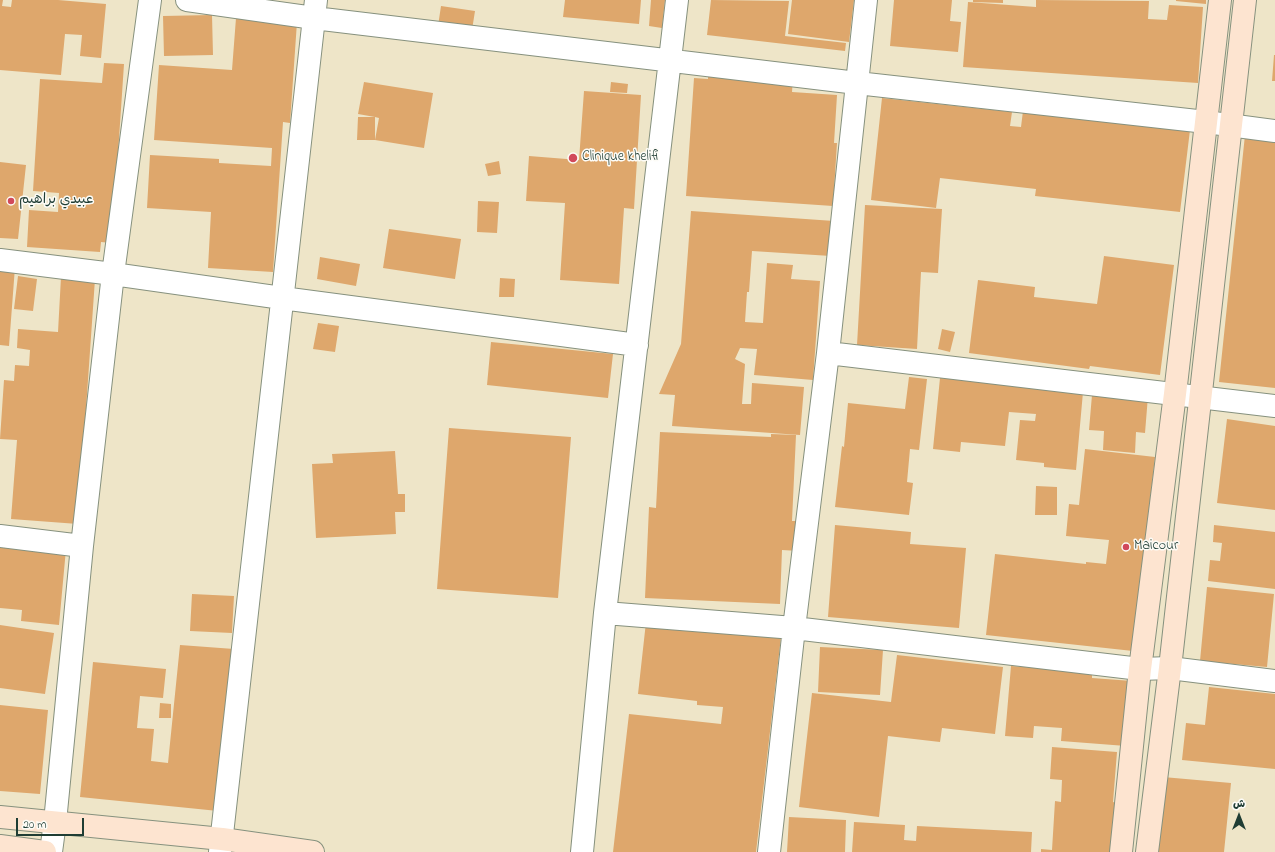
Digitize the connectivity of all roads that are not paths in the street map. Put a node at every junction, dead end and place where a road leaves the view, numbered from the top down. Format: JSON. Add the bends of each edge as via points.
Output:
{"nodes":[{"id":1,"x":150,"y":0,"type":"edge"},
{"id":2,"x":187,"y":0,"type":"edge"},
{"id":3,"x":677,"y":0,"type":"edge"},
{"id":4,"x":866,"y":0,"type":"edge"},
{"id":5,"x":1220,"y":0,"type":"edge"},
{"id":6,"x":1245,"y":0,"type":"edge"},
{"id":7,"x":315,"y":9,"type":"edge"},
{"id":8,"x":671,"y":61,"type":"junction"},
{"id":9,"x":857,"y":83,"type":"junction"},
{"id":10,"x":1206,"y":122,"type":"junction"},
{"id":11,"x":1230,"y":126,"type":"junction"},
{"id":12,"x":1275,"y":131,"type":"edge"},
{"id":13,"x":0,"y":260,"type":"edge"},
{"id":14,"x":113,"y":274,"type":"junction"},
{"id":15,"x":282,"y":298,"type":"junction"},
{"id":16,"x":637,"y":345,"type":"junction"},
{"id":17,"x":828,"y":353,"type":"junction"},
{"id":18,"x":1175,"y":394,"type":"junction"},
{"id":19,"x":1201,"y":397,"type":"junction"},
{"id":20,"x":1275,"y":406,"type":"edge"},
{"id":21,"x":0,"y":536,"type":"edge"},
{"id":22,"x":82,"y":546,"type":"junction"},
{"id":23,"x":605,"y":613,"type":"junction"},
{"id":24,"x":794,"y":628,"type":"junction"},
{"id":25,"x":1170,"y":668,"type":"junction"},
{"id":26,"x":1140,"y":669,"type":"junction"},
{"id":27,"x":1275,"y":681,"type":"edge"},
{"id":28,"x":0,"y":817,"type":"edge"},
{"id":29,"x":55,"y":822,"type":"junction"},
{"id":30,"x":221,"y":845,"type":"edge"},
{"id":31,"x":0,"y":846,"type":"edge"},
{"id":32,"x":45,"y":852,"type":"edge"},
{"id":33,"x":51,"y":852,"type":"edge"},
{"id":34,"x":313,"y":852,"type":"edge"},
{"id":35,"x":582,"y":852,"type":"edge"},
{"id":36,"x":769,"y":852,"type":"edge"},
{"id":37,"x":1121,"y":852,"type":"edge"},
{"id":38,"x":1147,"y":852,"type":"edge"}],
"edges":[{"from":1,"to":14,"type":"street"},
{"from":2,"to":7,"type":"street"},
{"from":3,"to":8,"type":"street"},
{"from":4,"to":9,"type":"street"},
{"from":5,"to":10,"type":"street"},
{"from":6,"to":11,"type":"street"},
{"from":7,"to":8,"type":"street"},
{"from":7,"to":15,"type":"street"},
{"from":8,"to":9,"type":"street"},
{"from":8,"to":16,"type":"street"},
{"from":9,"to":10,"type":"street"},
{"from":9,"to":17,"type":"street"},
{"from":10,"to":11,"type":"street"},
{"from":10,"to":18,"type":"street"},
{"from":11,"to":12,"type":"street"},
{"from":11,"to":19,"type":"street"},
{"from":13,"to":14,"type":"street"},
{"from":14,"to":15,"type":"street"},
{"from":14,"to":22,"type":"street"},
{"from":15,"to":16,"type":"street"},
{"from":15,"to":30,"type":"street"},
{"from":16,"to":23,"type":"street"},
{"from":17,"to":18,"type":"street"},
{"from":17,"to":24,"type":"street"},
{"from":18,"to":19,"type":"street"},
{"from":18,"to":26,"type":"street"},
{"from":19,"to":20,"type":"street"},
{"from":19,"to":25,"type":"street"},
{"from":21,"to":22,"type":"street"},
{"from":22,"to":29,"type":"street"},
{"from":23,"to":24,"type":"street"},
{"from":23,"to":35,"type":"street"},
{"from":24,"to":26,"type":"street"},
{"from":24,"to":36,"type":"street"},
{"from":25,"to":26,"type":"street"},
{"from":25,"to":27,"type":"street"},
{"from":25,"to":38,"type":"street"},
{"from":26,"to":37,"type":"street"},
{"from":28,"to":29,"type":"street"},
{"from":29,"to":30,"type":"street"},
{"from":29,"to":33,"type":"street"},
{"from":30,"to":34,"type":"street"},
{"from":31,"to":32,"type":"street"}]}
